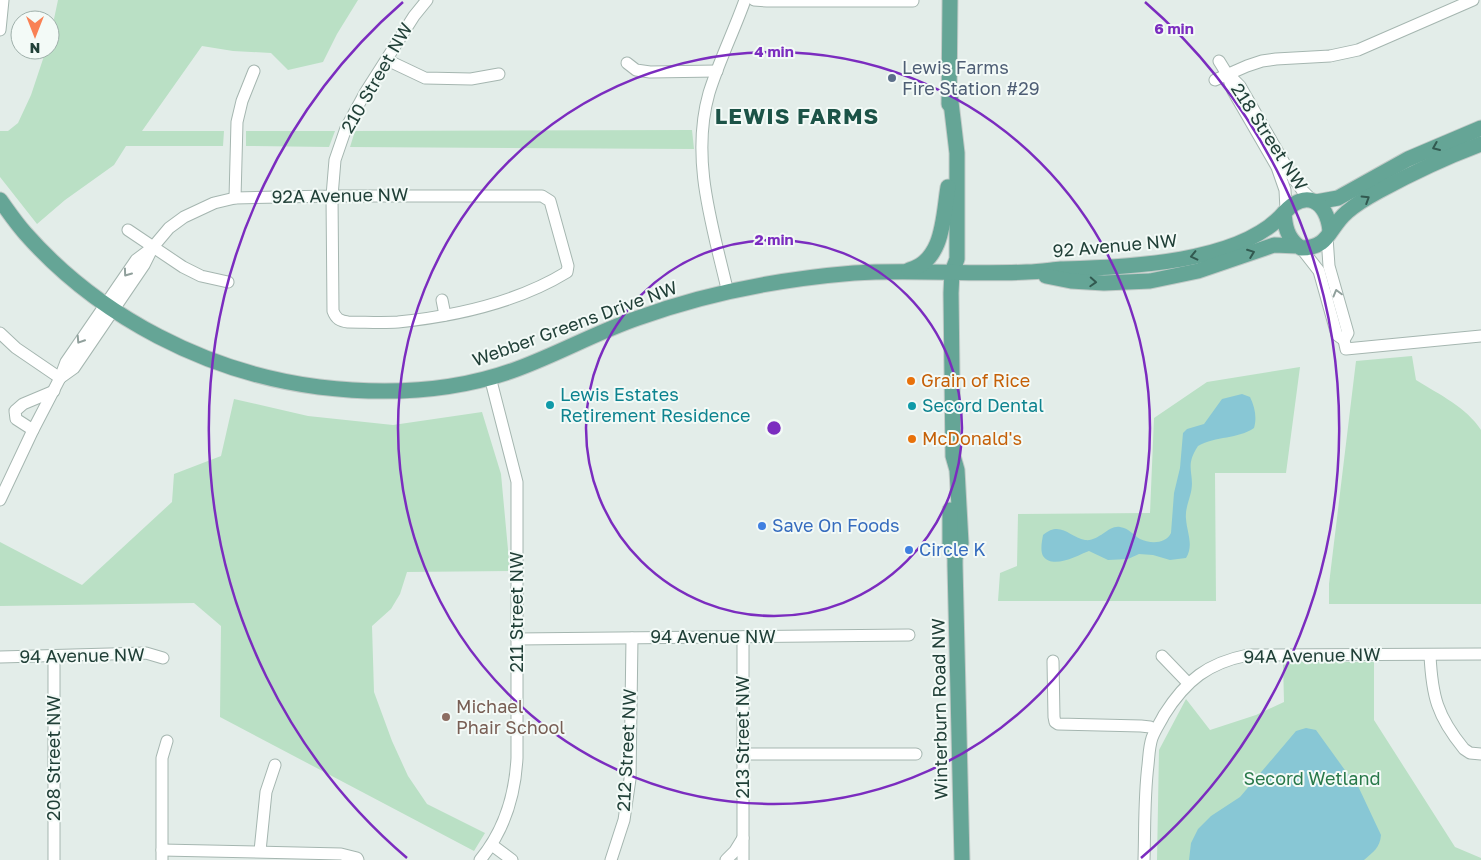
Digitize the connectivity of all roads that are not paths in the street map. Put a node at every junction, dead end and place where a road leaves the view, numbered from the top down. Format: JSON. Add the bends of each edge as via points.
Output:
{"nodes":[{"id":1,"x":3,"y":0,"type":"edge"},
{"id":2,"x":427,"y":0,"type":"edge"},
{"id":3,"x":745,"y":0,"type":"edge"},
{"id":4,"x":754,"y":0,"type":"edge"},
{"id":5,"x":950,"y":0,"type":"edge"},
{"id":6,"x":1473,"y":0,"type":"edge"},
{"id":7,"x":913,"y":1,"type":"dead end"},
{"id":8,"x":0,"y":30,"type":"edge"},
{"id":9,"x":387,"y":60,"type":"junction"},
{"id":10,"x":1220,"y":62,"type":"dead end"},
{"id":11,"x":627,"y":63,"type":"dead end"},
{"id":12,"x":254,"y":70,"type":"dead end"},
{"id":13,"x":717,"y":71,"type":"junction"},
{"id":14,"x":499,"y":74,"type":"dead end"},
{"id":15,"x":1227,"y":74,"type":"junction"},
{"id":16,"x":1215,"y":80,"type":"dead end"},
{"id":17,"x":950,"y":94,"type":"junction"},
{"id":18,"x":1481,"y":128,"type":"edge"},
{"id":19,"x":1481,"y":144,"type":"edge"},
{"id":20,"x":948,"y":187,"type":"junction"},
{"id":21,"x":332,"y":196,"type":"junction"},
{"id":22,"x":235,"y":198,"type":"junction"},
{"id":23,"x":0,"y":200,"type":"edge"},
{"id":24,"x":1313,"y":201,"type":"junction"},
{"id":25,"x":1285,"y":212,"type":"junction"},
{"id":26,"x":128,"y":230,"type":"dead end"},
{"id":27,"x":1328,"y":234,"type":"junction"},
{"id":28,"x":154,"y":247,"type":"junction"},
{"id":29,"x":1299,"y":247,"type":"junction"},
{"id":30,"x":952,"y":272,"type":"junction"},
{"id":31,"x":1027,"y":272,"type":"junction"},
{"id":32,"x":900,"y":273,"type":"junction"},
{"id":33,"x":228,"y":282,"type":"dead end"},
{"id":34,"x":728,"y":293,"type":"junction"},
{"id":35,"x":442,"y":300,"type":"dead end"},
{"id":36,"x":109,"y":307,"type":"junction"},
{"id":37,"x":445,"y":315,"type":"junction"},
{"id":38,"x":0,"y":333,"type":"edge"},
{"id":39,"x":1481,"y":336,"type":"edge"},
{"id":40,"x":1345,"y":344,"type":"junction"},
{"id":41,"x":60,"y":378,"type":"junction"},
{"id":42,"x":490,"y":378,"type":"junction"},
{"id":43,"x":54,"y":391,"type":"junction"},
{"id":44,"x":33,"y":430,"type":"junction"},
{"id":45,"x":0,"y":500,"type":"edge"},
{"id":46,"x":909,"y":635,"type":"dead end"},
{"id":47,"x":743,"y":637,"type":"junction"},
{"id":48,"x":632,"y":638,"type":"junction"},
{"id":49,"x":518,"y":639,"type":"junction"},
{"id":50,"x":1430,"y":654,"type":"junction"},
{"id":51,"x":1481,"y":654,"type":"edge"},
{"id":52,"x":54,"y":656,"type":"junction"},
{"id":53,"x":1162,"y":656,"type":"dead end"},
{"id":54,"x":0,"y":657,"type":"edge"},
{"id":55,"x":163,"y":658,"type":"dead end"},
{"id":56,"x":1053,"y":661,"type":"dead end"},
{"id":57,"x":1188,"y":683,"type":"junction"},
{"id":58,"x":1155,"y":730,"type":"junction"},
{"id":59,"x":167,"y":740,"type":"dead end"},
{"id":60,"x":1476,"y":753,"type":"edge"},
{"id":61,"x":743,"y":754,"type":"junction"},
{"id":62,"x":916,"y":754,"type":"dead end"},
{"id":63,"x":275,"y":765,"type":"dead end"},
{"id":64,"x":743,"y":836,"type":"junction"},
{"id":65,"x":492,"y":845,"type":"junction"},
{"id":66,"x":260,"y":851,"type":"junction"},
{"id":67,"x":162,"y":855,"type":"edge"},
{"id":68,"x":54,"y":860,"type":"edge"},
{"id":69,"x":358,"y":860,"type":"edge"},
{"id":70,"x":480,"y":860,"type":"edge"},
{"id":71,"x":512,"y":860,"type":"edge"},
{"id":72,"x":611,"y":860,"type":"edge"},
{"id":73,"x":726,"y":860,"type":"edge"},
{"id":74,"x":743,"y":860,"type":"edge"},
{"id":75,"x":962,"y":860,"type":"edge"},
{"id":76,"x":1144,"y":860,"type":"edge"}],
"edges":[{"from":1,"to":8,"type":"street"},
{"from":2,"to":9,"type":"street","name":"210 Street NW"},
{"from":3,"to":13,"type":"street"},
{"from":4,"to":7,"type":"street"},
{"from":5,"to":17,"type":"main road","name":"Winterburn Road NW"},
{"from":6,"to":15,"type":"street","via":[[1358,50],[1330,56],[1262,61]]},
{"from":9,"to":14,"type":"street","via":[[424,78],[471,78]]},
{"from":9,"to":21,"type":"street","name":"210 Street NW","via":[[346,128],[334,160]]},
{"from":10,"to":15,"type":"street","name":"218 Street NW"},
{"from":11,"to":13,"type":"street","via":[[636,70],[650,72]]},
{"from":12,"to":22,"type":"street","via":[[237,122]]},
{"from":13,"to":34,"type":"street","via":[[704,121],[702,169],[708,211]]},
{"from":15,"to":16,"type":"street"},
{"from":15,"to":24,"type":"street","name":"218 Street NW","via":[[1240,86],[1290,172]]},
{"from":15,"to":25,"type":"street","name":"218 Street NW","via":[[1233,91],[1277,166],[1285,190]]},
{"from":17,"to":20,"type":"main road","name":"Winterburn Road NW"},
{"from":17,"to":30,"type":"main road","name":"Winterburn Road NW","via":[[957,153],[957,259]]},
{"from":18,"to":24,"type":"main road","name":"92 Avenue NW","one_way":true,"via":[[1408,159],[1338,198]]},
{"from":27,"to":19,"type":"main road","name":"92 Avenue NW","one_way":true,"via":[[1347,212],[1369,197]]},
{"from":20,"to":30,"type":"main road","name":"Winterburn Road NW","via":[[948,262]]},
{"from":20,"to":32,"type":"main road","via":[[943,224],[933,252],[924,264]]},
{"from":21,"to":22,"type":"street","name":"92A Avenue NW"},
{"from":21,"to":37,"type":"street","name":"210 Street NW","via":[[333,310],[336,318],[348,322],[397,322]]},
{"from":21,"to":37,"type":"street","name":"92A Avenue NW","via":[[542,196],[550,200],[567,272],[500,302]]},
{"from":22,"to":28,"type":"street","name":"92A Avenue NW","via":[[184,216]]},
{"from":23,"to":36,"type":"main road","name":"Webber Greens Drive NW","via":[[45,253]]},
{"from":24,"to":25,"type":"main road","name":"92 Avenue NW","via":[[1296,202]]},
{"from":24,"to":27,"type":"main road","via":[[1326,214]]},
{"from":25,"to":29,"type":"main road","via":[[1286,230]]},
{"from":25,"to":31,"type":"main road","name":"92 Avenue NW","one_way":true,"via":[[1260,234],[1182,259],[1117,267]]},
{"from":26,"to":28,"type":"street"},
{"from":27,"to":29,"type":"main road","name":"92 Avenue NW","via":[[1317,246]]},
{"from":40,"to":27,"type":"street","one_way":true,"via":[[1348,332],[1329,266]]},
{"from":28,"to":33,"type":"street","via":[[201,276]]},
{"from":28,"to":36,"type":"street","name":"92A Avenue NW","via":[[136,260]]},
{"from":31,"to":29,"type":"main road","name":"92 Avenue NW","one_way":true,"via":[[1071,281],[1150,281],[1198,271],[1266,247],[1281,244]]},
{"from":29,"to":40,"type":"street","via":[[1319,271],[1337,335]]},
{"from":30,"to":31,"type":"main road","name":"92 Avenue NW"},
{"from":30,"to":32,"type":"main road","name":"Webber Greens Drive NW"},
{"from":30,"to":75,"type":"main road","name":"Winterburn Road NW","via":[[950,545],[955,557]]},
{"from":32,"to":34,"type":"main road","name":"Webber Greens Drive NW","via":[[856,273],[792,280]]},
{"from":34,"to":42,"type":"main road","name":"Webber Greens Drive NW","via":[[635,319]]},
{"from":35,"to":37,"type":"street"},
{"from":36,"to":41,"type":"street","name":"92A Avenue NW","via":[[66,362]]},
{"from":36,"to":42,"type":"main road","name":"Webber Greens Drive NW","via":[[179,347],[261,376],[305,385],[408,390]]},
{"from":38,"to":41,"type":"street"},
{"from":39,"to":40,"type":"street"},
{"from":41,"to":43,"type":"street","name":"92A Avenue NW"},
{"from":42,"to":49,"type":"street","name":"211 Street NW","via":[[517,482]]},
{"from":43,"to":44,"type":"street","name":"92A Avenue NW"},
{"from":43,"to":44,"type":"street","via":[[23,404],[15,411],[16,419]]},
{"from":44,"to":45,"type":"street","name":"92A Avenue NW"},
{"from":46,"to":47,"type":"street","name":"94 Avenue NW"},
{"from":47,"to":48,"type":"street","name":"94 Avenue NW"},
{"from":47,"to":61,"type":"street","name":"213 Street NW"},
{"from":48,"to":49,"type":"street","name":"94 Avenue NW"},
{"from":48,"to":72,"type":"street","name":"212 Street NW","via":[[630,779],[624,820]]},
{"from":49,"to":65,"type":"street","name":"211 Street NW","via":[[516,774],[506,815]]},
{"from":50,"to":51,"type":"street","name":"94A Avenue NW"},
{"from":50,"to":57,"type":"street","name":"94A Avenue NW","via":[[1248,655],[1218,664]]},
{"from":50,"to":60,"type":"street","via":[[1431,682],[1437,709],[1458,743]]},
{"from":52,"to":54,"type":"street","name":"94 Avenue NW"},
{"from":52,"to":55,"type":"street","name":"94 Avenue NW","via":[[146,653]]},
{"from":52,"to":68,"type":"street","name":"208 Street NW"},
{"from":53,"to":57,"type":"street"},
{"from":56,"to":58,"type":"street","via":[[1055,722],[1150,726]]},
{"from":57,"to":58,"type":"street","name":"94A Avenue NW"},
{"from":58,"to":76,"type":"street","name":"94A Avenue NW","via":[[1145,792]]},
{"from":59,"to":67,"type":"street","via":[[162,758]]},
{"from":61,"to":62,"type":"street"},
{"from":61,"to":64,"type":"street","name":"213 Street NW"},
{"from":63,"to":66,"type":"street","via":[[266,792]]},
{"from":64,"to":73,"type":"street"},
{"from":64,"to":74,"type":"street","name":"213 Street NW"},
{"from":65,"to":70,"type":"street","name":"211 Street NW"},
{"from":65,"to":71,"type":"street"},
{"from":66,"to":67,"type":"street"},
{"from":66,"to":69,"type":"street","via":[[341,854]]}]}
